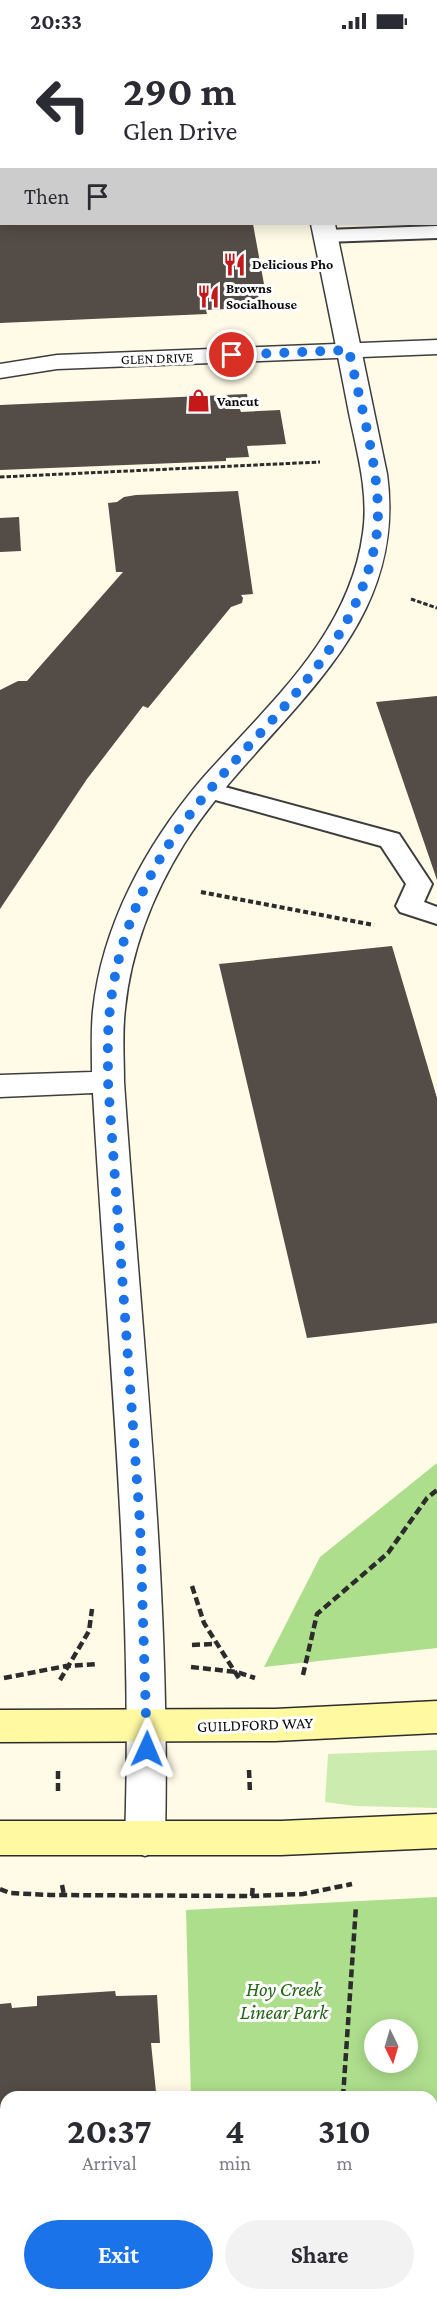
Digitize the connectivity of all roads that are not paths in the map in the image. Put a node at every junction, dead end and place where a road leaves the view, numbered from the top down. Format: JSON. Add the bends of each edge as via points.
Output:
{"nodes":[{"id":1,"x":324,"y":230,"type":"edge"},
{"id":2,"x":437,"y":232,"type":"edge"},
{"id":3,"x":437,"y":347,"type":"edge"},
{"id":4,"x":349,"y":350,"type":"junction"},
{"id":5,"x":0,"y":359,"type":"edge"},
{"id":6,"x":57,"y":362,"type":"junction"},
{"id":7,"x":0,"y":371,"type":"edge"},
{"id":8,"x":210,"y":791,"type":"junction"},
{"id":9,"x":437,"y":916,"type":"edge"},
{"id":10,"x":108,"y":1082,"type":"junction"},
{"id":11,"x":0,"y":1086,"type":"edge"},
{"id":12,"x":437,"y":1717,"type":"edge"},
{"id":13,"x":0,"y":1726,"type":"edge"},
{"id":14,"x":148,"y":1727,"type":"junction"},
{"id":15,"x":437,"y":1831,"type":"edge"},
{"id":16,"x":0,"y":1838,"type":"edge"},
{"id":17,"x":145,"y":1839,"type":"junction"}],
"edges":[{"from":1,"to":2,"type":"lane"},
{"from":1,"to":4,"type":"street"},
{"from":3,"to":4,"type":"street","name":"GLEN DRIVE"},
{"from":4,"to":6,"type":"street","name":"GLEN DRIVE"},
{"from":4,"to":8,"type":"street","via":[[377,494],[377,530],[366,575],[342,631],[320,665]]},
{"from":5,"to":6,"type":"street","name":"GLEN DRIVE"},
{"from":6,"to":7,"type":"street","name":"GLEN DRIVE"},
{"from":8,"to":9,"type":"lane","via":[[390,840],[419,884],[408,906]]},
{"from":8,"to":10,"type":"street","via":[[169,845],[129,924],[109,1011]]},
{"from":10,"to":11,"type":"street"},
{"from":10,"to":14,"type":"street","via":[[140,1523]]},
{"from":12,"to":14,"type":"main road","name":"GUILDFORD WAY"},
{"from":13,"to":14,"type":"main road","name":"GUILDFORD WAY"},
{"from":14,"to":17,"type":"street"},
{"from":15,"to":17,"type":"main road"},
{"from":16,"to":17,"type":"main road"}]}
